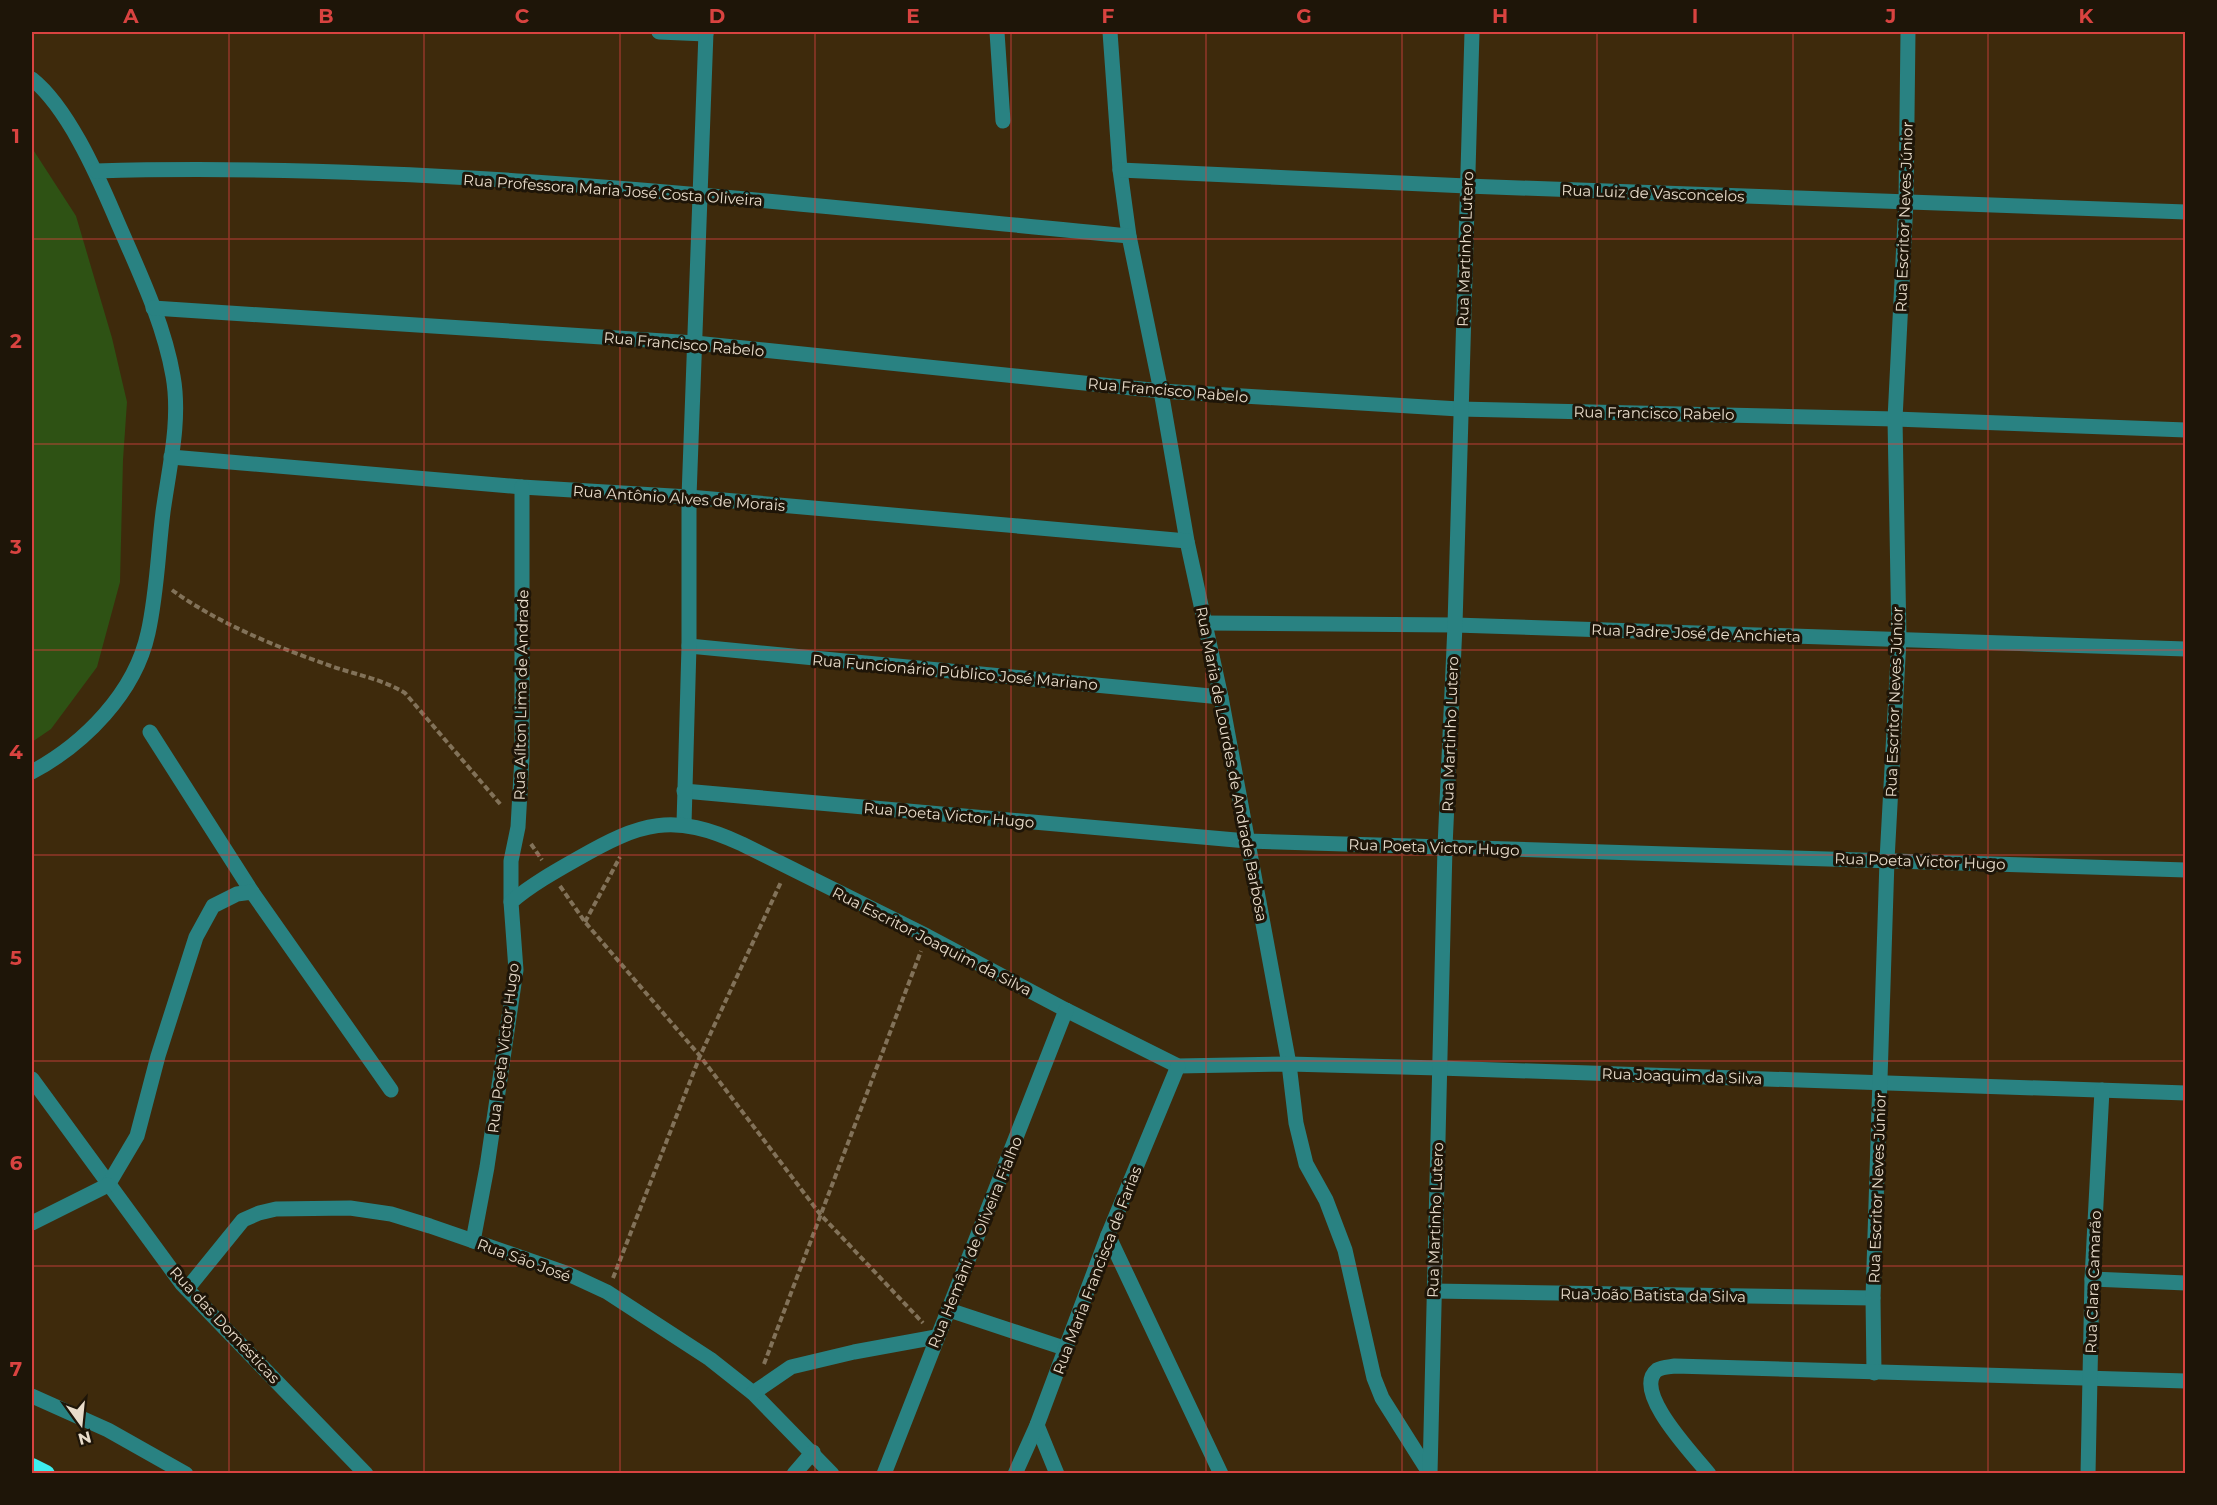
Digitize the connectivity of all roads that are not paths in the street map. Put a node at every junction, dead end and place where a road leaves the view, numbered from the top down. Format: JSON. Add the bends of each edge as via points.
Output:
{"nodes":[{"id":1,"x":659,"y":32,"type":"edge"},
{"id":2,"x":688,"y":32,"type":"edge"},
{"id":3,"x":997,"y":32,"type":"edge"},
{"id":4,"x":1110,"y":32,"type":"edge"},
{"id":5,"x":1472,"y":32,"type":"edge"},
{"id":6,"x":1908,"y":32,"type":"edge"},
{"id":7,"x":706,"y":33,"type":"edge"},
{"id":8,"x":32,"y":80,"type":"edge"},
{"id":9,"x":1004,"y":121,"type":"dead end"},
{"id":10,"x":1120,"y":170,"type":"junction"},
{"id":11,"x":96,"y":171,"type":"junction"},
{"id":12,"x":1467,"y":186,"type":"junction"},
{"id":13,"x":700,"y":195,"type":"junction"},
{"id":14,"x":1906,"y":201,"type":"junction"},
{"id":15,"x":2186,"y":212,"type":"edge"},
{"id":16,"x":1129,"y":236,"type":"junction"},
{"id":17,"x":153,"y":308,"type":"junction"},
{"id":18,"x":695,"y":343,"type":"junction"},
{"id":19,"x":1161,"y":391,"type":"junction"},
{"id":20,"x":1459,"y":409,"type":"junction"},
{"id":21,"x":1895,"y":419,"type":"junction"},
{"id":22,"x":2186,"y":430,"type":"edge"},
{"id":23,"x":171,"y":457,"type":"junction"},
{"id":24,"x":522,"y":487,"type":"junction"},
{"id":25,"x":689,"y":497,"type":"junction"},
{"id":26,"x":1187,"y":541,"type":"junction"},
{"id":27,"x":1206,"y":622,"type":"junction"},
{"id":28,"x":1455,"y":625,"type":"junction"},
{"id":29,"x":1899,"y":639,"type":"junction"},
{"id":30,"x":689,"y":646,"type":"junction"},
{"id":31,"x":2186,"y":650,"type":"edge"},
{"id":32,"x":1221,"y":697,"type":"junction"},
{"id":33,"x":150,"y":732,"type":"dead end"},
{"id":34,"x":32,"y":772,"type":"edge"},
{"id":35,"x":684,"y":791,"type":"junction"},
{"id":36,"x":684,"y":824,"type":"junction"},
{"id":37,"x":1247,"y":841,"type":"junction"},
{"id":38,"x":1445,"y":847,"type":"junction"},
{"id":39,"x":1887,"y":860,"type":"junction"},
{"id":40,"x":2186,"y":870,"type":"edge"},
{"id":41,"x":252,"y":892,"type":"junction"},
{"id":42,"x":511,"y":902,"type":"junction"},
{"id":43,"x":1066,"y":1010,"type":"junction"},
{"id":44,"x":1289,"y":1064,"type":"junction"},
{"id":45,"x":1178,"y":1066,"type":"junction"},
{"id":46,"x":1439,"y":1068,"type":"junction"},
{"id":47,"x":32,"y":1079,"type":"edge"},
{"id":48,"x":1881,"y":1083,"type":"junction"},
{"id":49,"x":391,"y":1090,"type":"dead end"},
{"id":50,"x":2102,"y":1090,"type":"junction"},
{"id":51,"x":2186,"y":1093,"type":"edge"},
{"id":52,"x":108,"y":1185,"type":"junction"},
{"id":53,"x":32,"y":1223,"type":"edge"},
{"id":54,"x":1108,"y":1235,"type":"junction"},
{"id":55,"x":473,"y":1241,"type":"junction"},
{"id":56,"x":2092,"y":1279,"type":"junction"},
{"id":57,"x":2186,"y":1283,"type":"edge"},
{"id":58,"x":187,"y":1289,"type":"junction"},
{"id":59,"x":1433,"y":1291,"type":"junction"},
{"id":60,"x":1873,"y":1298,"type":"junction"},
{"id":61,"x":949,"y":1310,"type":"junction"},
{"id":62,"x":936,"y":1337,"type":"junction"},
{"id":63,"x":1067,"y":1349,"type":"junction"},
{"id":64,"x":1875,"y":1373,"type":"junction"},
{"id":65,"x":2091,"y":1378,"type":"junction"},
{"id":66,"x":2186,"y":1381,"type":"edge"},
{"id":67,"x":753,"y":1393,"type":"junction"},
{"id":68,"x":32,"y":1396,"type":"edge"},
{"id":69,"x":1037,"y":1425,"type":"junction"},
{"id":70,"x":813,"y":1452,"type":"junction"},
{"id":71,"x":32,"y":1467,"type":"edge"},
{"id":72,"x":46,"y":1473,"type":"edge"},
{"id":73,"x":186,"y":1473,"type":"edge"},
{"id":74,"x":366,"y":1473,"type":"edge"},
{"id":75,"x":794,"y":1473,"type":"edge"},
{"id":76,"x":832,"y":1473,"type":"edge"},
{"id":77,"x":884,"y":1473,"type":"edge"},
{"id":78,"x":1015,"y":1473,"type":"edge"},
{"id":79,"x":1057,"y":1473,"type":"edge"},
{"id":80,"x":1221,"y":1473,"type":"edge"},
{"id":81,"x":1430,"y":1473,"type":"edge"},
{"id":82,"x":1709,"y":1473,"type":"edge"},
{"id":83,"x":2088,"y":1473,"type":"edge"}],
"edges":[{"from":1,"to":2,"type":"street"},
{"from":2,"to":7,"type":"street"},
{"from":3,"to":9,"type":"street"},
{"from":4,"to":10,"type":"street","name":"Rua Maria de Lourdes de Andrade Barbosa"},
{"from":5,"to":12,"type":"street","name":"Rua Martinho Lutero"},
{"from":6,"to":14,"type":"street","name":"Rua Escritor Neves Júnior"},
{"from":7,"to":13,"type":"street"},
{"from":8,"to":11,"type":"street","via":[[58,106]]},
{"from":10,"to":12,"type":"street","name":"Rua Luiz de Vasconcelos"},
{"from":10,"to":16,"type":"street","name":"Rua Maria de Lourdes de Andrade Barbosa"},
{"from":11,"to":13,"type":"street","name":"Rua Professora Maria José Costa Oliveira","via":[[307,169]]},
{"from":11,"to":17,"type":"street"},
{"from":12,"to":14,"type":"street","name":"Rua Luiz de Vasconcelos"},
{"from":12,"to":20,"type":"street","name":"Rua Martinho Lutero"},
{"from":13,"to":16,"type":"street","name":"Rua Professora Maria José Costa Oliveira"},
{"from":13,"to":18,"type":"street"},
{"from":14,"to":15,"type":"street","name":"Rua Luiz de Vasconcelos"},
{"from":14,"to":21,"type":"street","name":"Rua Escritor Neves Júnior"},
{"from":16,"to":19,"type":"street","name":"Rua Maria de Lourdes de Andrade Barbosa"},
{"from":17,"to":18,"type":"street","name":"Rua Francisco Rabelo"},
{"from":17,"to":23,"type":"street","via":[[173,377]]},
{"from":18,"to":19,"type":"street","name":"Rua Francisco Rabelo"},
{"from":18,"to":25,"type":"street"},
{"from":19,"to":20,"type":"street","name":"Rua Francisco Rabelo"},
{"from":19,"to":26,"type":"street","name":"Rua Maria de Lourdes de Andrade Barbosa"},
{"from":20,"to":21,"type":"street","name":"Rua Francisco Rabelo"},
{"from":20,"to":28,"type":"street","name":"Rua Martinho Lutero"},
{"from":21,"to":22,"type":"street","name":"Rua Francisco Rabelo"},
{"from":21,"to":29,"type":"street","name":"Rua Escritor Neves Júnior"},
{"from":23,"to":24,"type":"street","name":"Rua Antônio Alves de Morais"},
{"from":23,"to":34,"type":"street","via":[[157,579],[148,634],[137,667],[123,690],[78,742]]},
{"from":24,"to":25,"type":"street","name":"Rua Antônio Alves de Morais"},
{"from":24,"to":42,"type":"street","name":"Rua Aílton Lima de Andrade","via":[[522,757],[518,827],[511,861]]},
{"from":25,"to":26,"type":"street","name":"Rua Antônio Alves de Morais"},
{"from":25,"to":30,"type":"street"},
{"from":26,"to":27,"type":"street","name":"Rua Maria de Lourdes de Andrade Barbosa"},
{"from":27,"to":28,"type":"street","name":"Rua Padre José de Anchieta"},
{"from":27,"to":32,"type":"street","name":"Rua Maria de Lourdes de Andrade Barbosa"},
{"from":28,"to":29,"type":"street","name":"Rua Padre José de Anchieta"},
{"from":28,"to":38,"type":"street","name":"Rua Martinho Lutero"},
{"from":29,"to":31,"type":"street","name":"Rua Padre José de Anchieta"},
{"from":29,"to":39,"type":"street","name":"Rua Escritor Neves Júnior"},
{"from":30,"to":32,"type":"street","name":"Rua Funcionário Público José Mariano"},
{"from":30,"to":35,"type":"street"},
{"from":32,"to":37,"type":"street","name":"Rua Maria de Lourdes de Andrade Barbosa"},
{"from":33,"to":41,"type":"street"},
{"from":35,"to":36,"type":"street"},
{"from":35,"to":37,"type":"street","name":"Rua Poeta Victor Hugo"},
{"from":36,"to":42,"type":"street","via":[[634,829],[552,873]]},
{"from":36,"to":43,"type":"street","name":"Rua Escritor Joaquim da Silva","via":[[711,830],[788,867]]},
{"from":37,"to":38,"type":"street","name":"Rua Poeta Victor Hugo"},
{"from":37,"to":44,"type":"street","name":"Rua Maria de Lourdes de Andrade Barbosa"},
{"from":38,"to":39,"type":"street","name":"Rua Poeta Victor Hugo"},
{"from":38,"to":46,"type":"street","name":"Rua Martinho Lutero"},
{"from":39,"to":40,"type":"street","name":"Rua Poeta Victor Hugo"},
{"from":39,"to":48,"type":"street","name":"Rua Escritor Neves Júnior"},
{"from":41,"to":49,"type":"street"},
{"from":41,"to":52,"type":"street","via":[[237,894],[213,906],[196,937],[137,1136]]},
{"from":42,"to":55,"type":"street","name":"Rua Poeta Victor Hugo","via":[[516,970]]},
{"from":43,"to":45,"type":"street","name":"Rua Escritor Joaquim da Silva"},
{"from":43,"to":61,"type":"street","name":"Rua Hemâni de Oliveira Fialho"},
{"from":44,"to":45,"type":"street","name":"Rua Joaquim da Silva"},
{"from":44,"to":46,"type":"street","name":"Rua Joaquim da Silva"},
{"from":44,"to":81,"type":"street","name":"Rua Maria de Lourdes de Andrade Barbosa","via":[[1306,1164],[1326,1200],[1345,1250],[1374,1378]]},
{"from":45,"to":54,"type":"street","name":"Rua Maria Francisca de Farias"},
{"from":46,"to":48,"type":"street","name":"Rua Joaquim da Silva"},
{"from":46,"to":59,"type":"street","name":"Rua Martinho Lutero"},
{"from":47,"to":52,"type":"street","name":"Rua das Domésticas"},
{"from":48,"to":50,"type":"street","name":"Rua Joaquim da Silva"},
{"from":48,"to":60,"type":"street","name":"Rua Escritor Neves Júnior"},
{"from":50,"to":51,"type":"street","name":"Rua Joaquim da Silva"},
{"from":50,"to":56,"type":"street","name":"Rua Clara Camarão"},
{"from":52,"to":53,"type":"street"},
{"from":52,"to":58,"type":"street","name":"Rua das Domésticas"},
{"from":54,"to":63,"type":"street","name":"Rua Maria Francisca de Farias"},
{"from":54,"to":80,"type":"street"},
{"from":55,"to":58,"type":"street","name":"Rua São José","via":[[391,1214],[350,1208],[276,1209],[243,1220]]},
{"from":55,"to":67,"type":"street","name":"Rua São José","via":[[566,1273],[607,1292],[710,1359]]},
{"from":56,"to":57,"type":"street"},
{"from":56,"to":65,"type":"street","name":"Rua Clara Camarão"},
{"from":58,"to":74,"type":"street","name":"Rua das Domésticas"},
{"from":59,"to":60,"type":"street","name":"Rua João Batista da Silva"},
{"from":59,"to":81,"type":"street","name":"Rua Martinho Lutero"},
{"from":60,"to":64,"type":"street","name":"Rua Escritor Neves Júnior"},
{"from":61,"to":62,"type":"street","name":"Rua Hemâni de Oliveira Fialho"},
{"from":61,"to":63,"type":"street"},
{"from":62,"to":67,"type":"street","via":[[791,1368]]},
{"from":62,"to":77,"type":"street","name":"Rua Hemâni de Oliveira Fialho"},
{"from":63,"to":69,"type":"street","name":"Rua Maria Francisca de Farias"},
{"from":64,"to":65,"type":"street"},
{"from":64,"to":82,"type":"street","via":[[1675,1365],[1659,1368],[1650,1385],[1660,1412]]},
{"from":65,"to":66,"type":"street"},
{"from":65,"to":83,"type":"street","name":"Rua Clara Camarão"},
{"from":67,"to":70,"type":"street","name":"Rua São José"},
{"from":68,"to":73,"type":"street","via":[[108,1430]]},
{"from":69,"to":78,"type":"street","name":"Rua Maria Francisca de Farias"},
{"from":69,"to":79,"type":"street"},
{"from":70,"to":75,"type":"street"},
{"from":70,"to":76,"type":"street","name":"Rua São José"},
{"from":71,"to":72,"type":"highway"}]}
